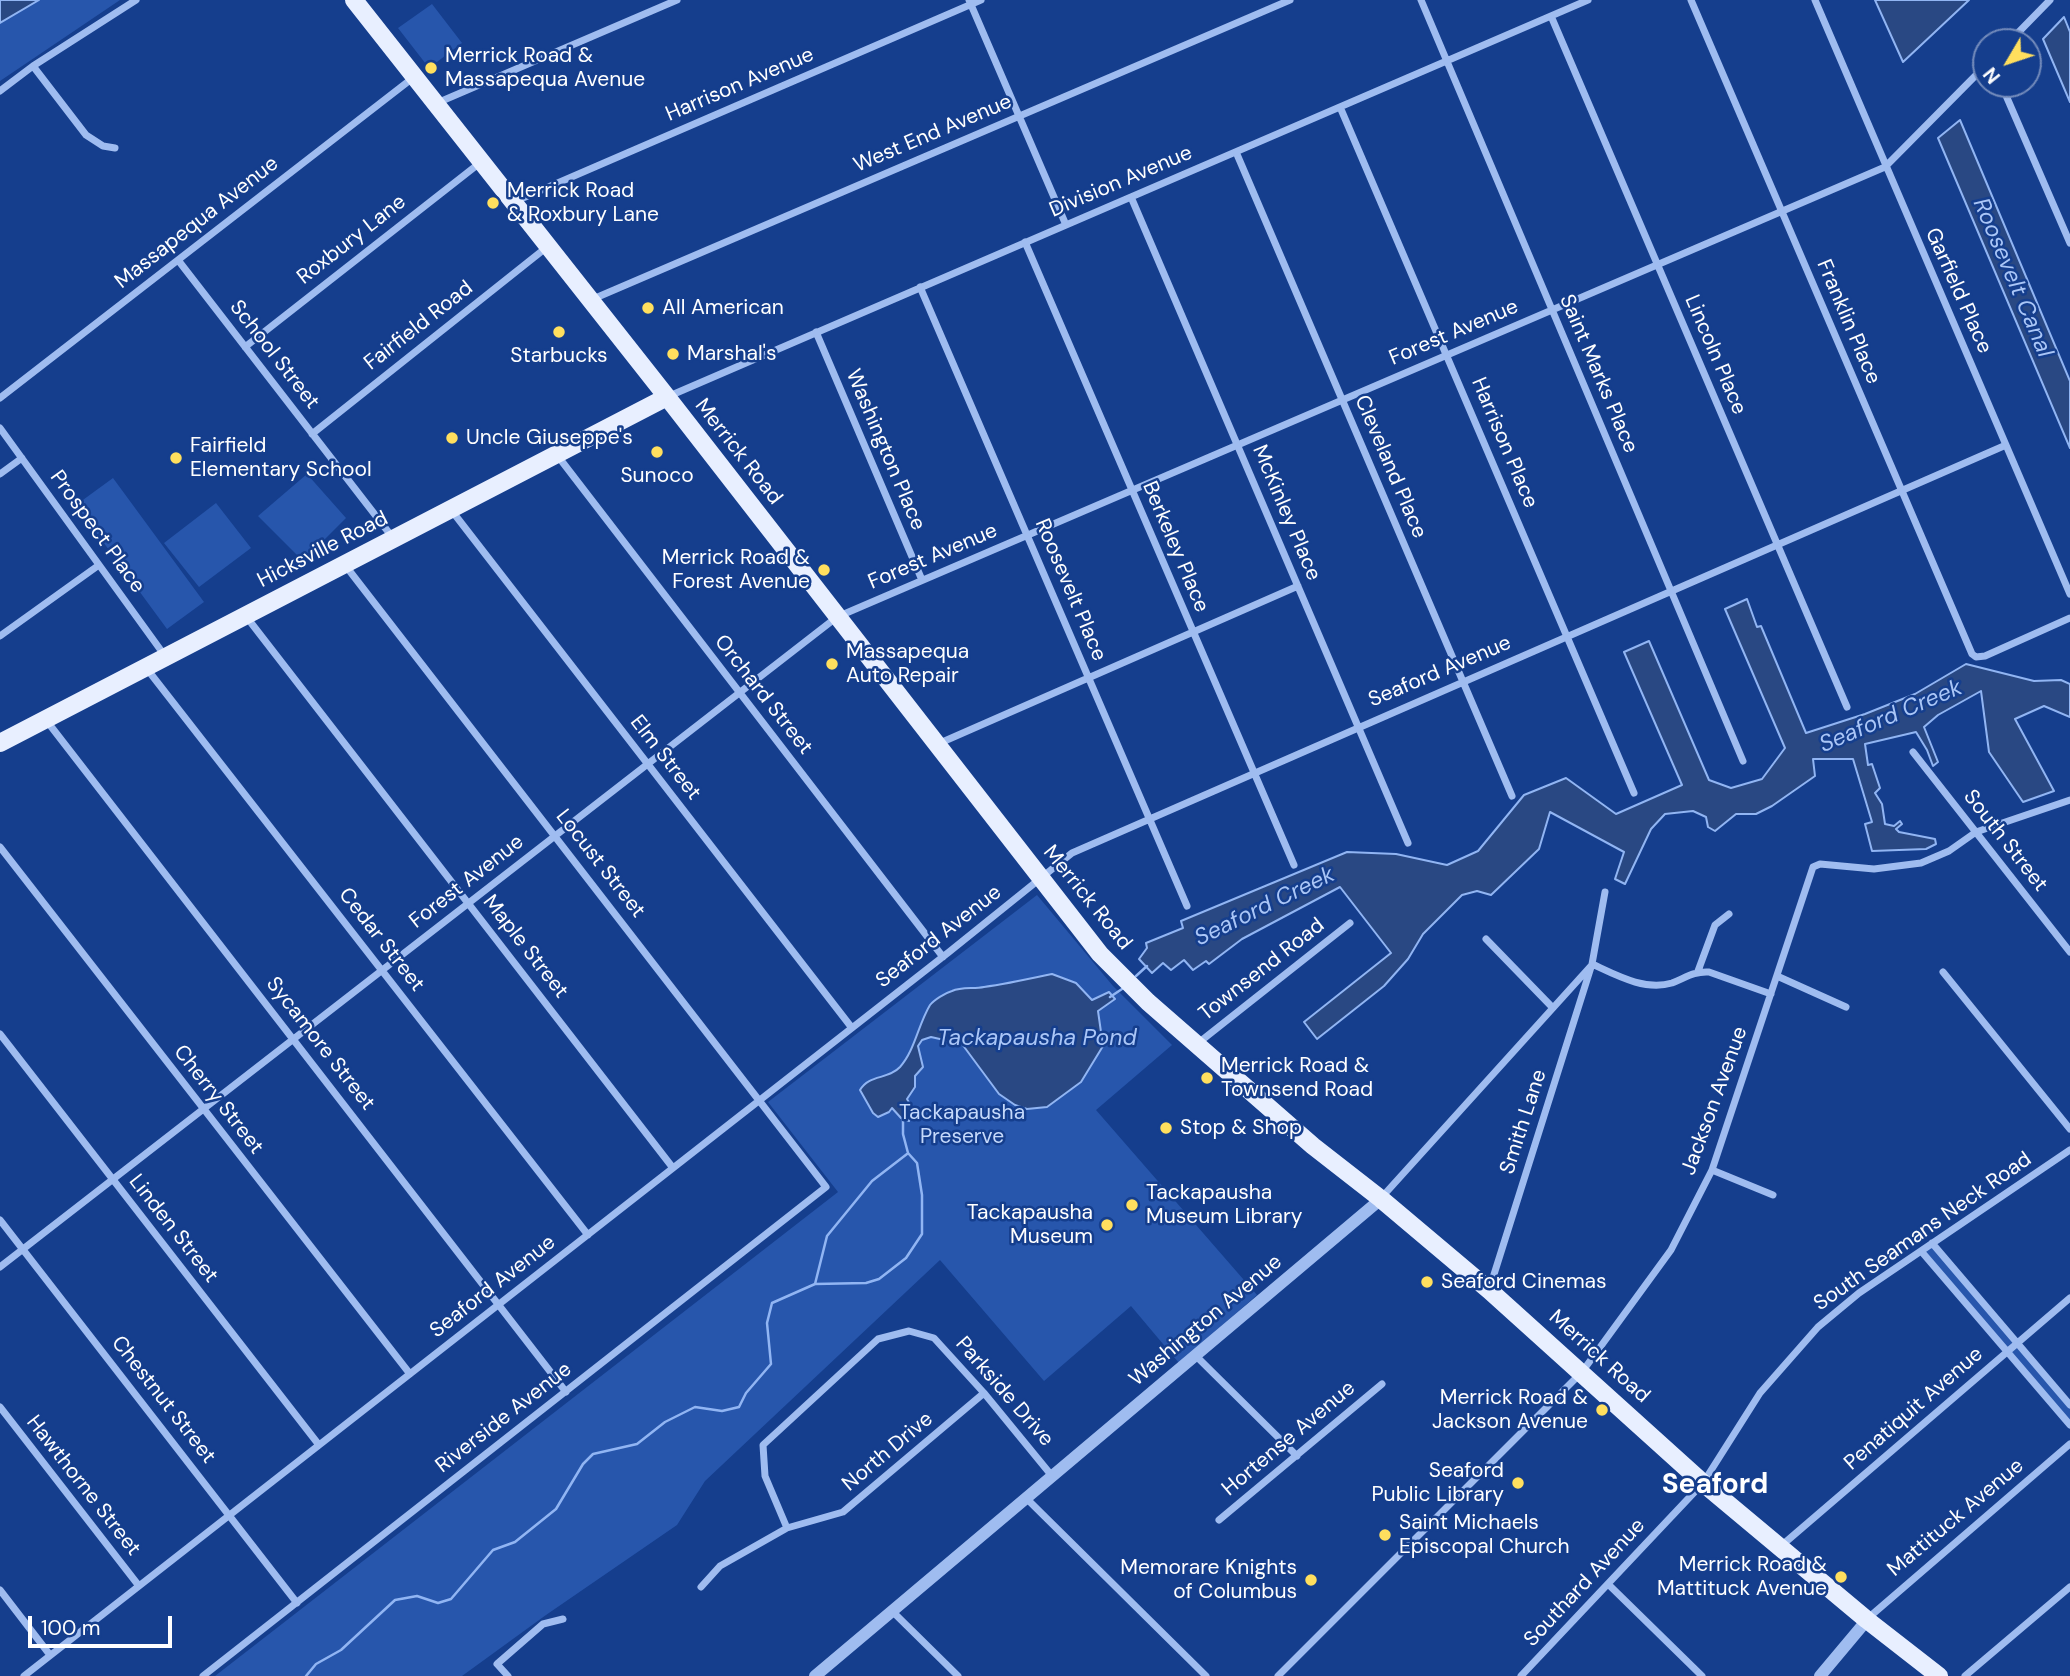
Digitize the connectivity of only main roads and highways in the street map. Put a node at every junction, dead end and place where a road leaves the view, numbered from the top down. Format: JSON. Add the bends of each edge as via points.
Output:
{"nodes":[{"id":1,"x":354,"y":0,"type":"edge"},
{"id":2,"x":667,"y":397,"type":"junction"},
{"id":3,"x":0,"y":743,"type":"edge"},
{"id":4,"x":1939,"y":1676,"type":"edge"}],
"edges":[{"from":1,"to":2,"type":"main road","name":"Merrick Road"},
{"from":2,"to":3,"type":"main road","name":"Hicksville Road"},
{"from":2,"to":4,"type":"main road","name":"Merrick Road","via":[[1100,954],[1196,1044],[1489,1290],[1703,1483]]}]}
